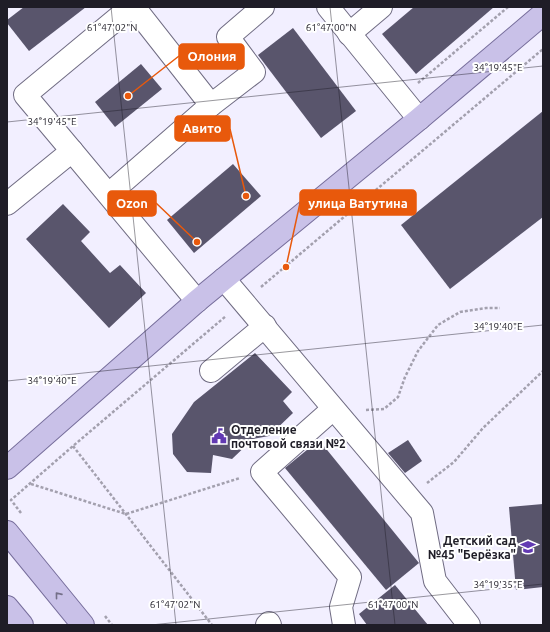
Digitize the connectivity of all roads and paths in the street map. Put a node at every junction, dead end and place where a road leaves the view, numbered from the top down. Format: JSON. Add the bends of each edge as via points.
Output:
{"nodes":[{"id":1,"x":131,"y":7,"type":"edge"},
{"id":2,"x":134,"y":7,"type":"edge"},
{"id":3,"x":263,"y":7,"type":"edge"},
{"id":4,"x":328,"y":7,"type":"edge"},
{"id":5,"x":381,"y":7,"type":"edge"},
{"id":6,"x":508,"y":7,"type":"edge"},
{"id":7,"x":543,"y":14,"type":"edge"},
{"id":8,"x":349,"y":34,"type":"junction"},
{"id":9,"x":543,"y":49,"type":"edge"},
{"id":10,"x":401,"y":96,"type":"junction"},
{"id":11,"x":211,"y":105,"type":"junction"},
{"id":12,"x":419,"y":119,"type":"junction"},
{"id":13,"x":72,"y":151,"type":"junction"},
{"id":14,"x":108,"y":194,"type":"junction"},
{"id":15,"x":7,"y":204,"type":"edge"},
{"id":16,"x":224,"y":279,"type":"junction"},
{"id":17,"x":197,"y":301,"type":"junction"},
{"id":18,"x":244,"y":301,"type":"junction"},
{"id":19,"x":500,"y":308,"type":"dead end"},
{"id":20,"x":265,"y":326,"type":"junction"},
{"id":21,"x":211,"y":371,"type":"dead end"},
{"id":22,"x":543,"y":371,"type":"edge"},
{"id":23,"x":334,"y":409,"type":"junction"},
{"id":24,"x":73,"y":446,"type":"junction"},
{"id":25,"x":7,"y":468,"type":"edge"},
{"id":26,"x":262,"y":472,"type":"junction"},
{"id":27,"x":31,"y":484,"type":"junction"},
{"id":28,"x":410,"y":498,"type":"junction"},
{"id":29,"x":11,"y":500,"type":"dead end"},
{"id":30,"x":126,"y":514,"type":"junction"},
{"id":31,"x":7,"y":532,"type":"edge"},
{"id":32,"x":7,"y":607,"type":"edge"},
{"id":33,"x":22,"y":625,"type":"edge"},
{"id":34,"x":82,"y":625,"type":"edge"},
{"id":35,"x":212,"y":625,"type":"edge"},
{"id":36,"x":267,"y":625,"type":"edge"},
{"id":37,"x":270,"y":625,"type":"edge"},
{"id":38,"x":344,"y":625,"type":"edge"},
{"id":39,"x":469,"y":625,"type":"edge"}],
"edges":[{"from":1,"to":13,"type":"street","via":[[25,95]]},
{"from":2,"to":11,"type":"street"},
{"from":3,"to":11,"type":"street","via":[[228,37],[254,72]]},
{"from":4,"to":8,"type":"street"},
{"from":5,"to":8,"type":"street"},
{"from":6,"to":10,"type":"path"},
{"from":7,"to":12,"type":"main road"},
{"from":8,"to":10,"type":"street"},
{"from":9,"to":18,"type":"path"},
{"from":10,"to":12,"type":"street"},
{"from":11,"to":14,"type":"street"},
{"from":12,"to":16,"type":"main road"},
{"from":13,"to":14,"type":"street"},
{"from":13,"to":15,"type":"street"},
{"from":14,"to":17,"type":"street"},
{"from":16,"to":17,"type":"main road"},
{"from":16,"to":18,"type":"street"},
{"from":17,"to":25,"type":"main road"},
{"from":18,"to":20,"type":"street"},
{"from":18,"to":24,"type":"path"},
{"from":19,"to":23,"type":"path","via":[[460,312],[438,325],[418,351],[398,397],[384,409]]},
{"from":20,"to":21,"type":"street"},
{"from":20,"to":23,"type":"street"},
{"from":22,"to":28,"type":"path","via":[[484,428],[454,462]]},
{"from":23,"to":26,"type":"street"},
{"from":23,"to":28,"type":"street"},
{"from":24,"to":27,"type":"path"},
{"from":24,"to":30,"type":"path"},
{"from":26,"to":30,"type":"path"},
{"from":26,"to":38,"type":"street","via":[[350,577],[341,607]]},
{"from":27,"to":29,"type":"path"},
{"from":27,"to":30,"type":"path"},
{"from":28,"to":39,"type":"street","via":[[422,513],[435,581]]},
{"from":30,"to":35,"type":"path"},
{"from":34,"to":31,"type":"main road","one_way":true},
{"from":32,"to":33,"type":"main road"},
{"from":36,"to":37,"type":"street"}]}
